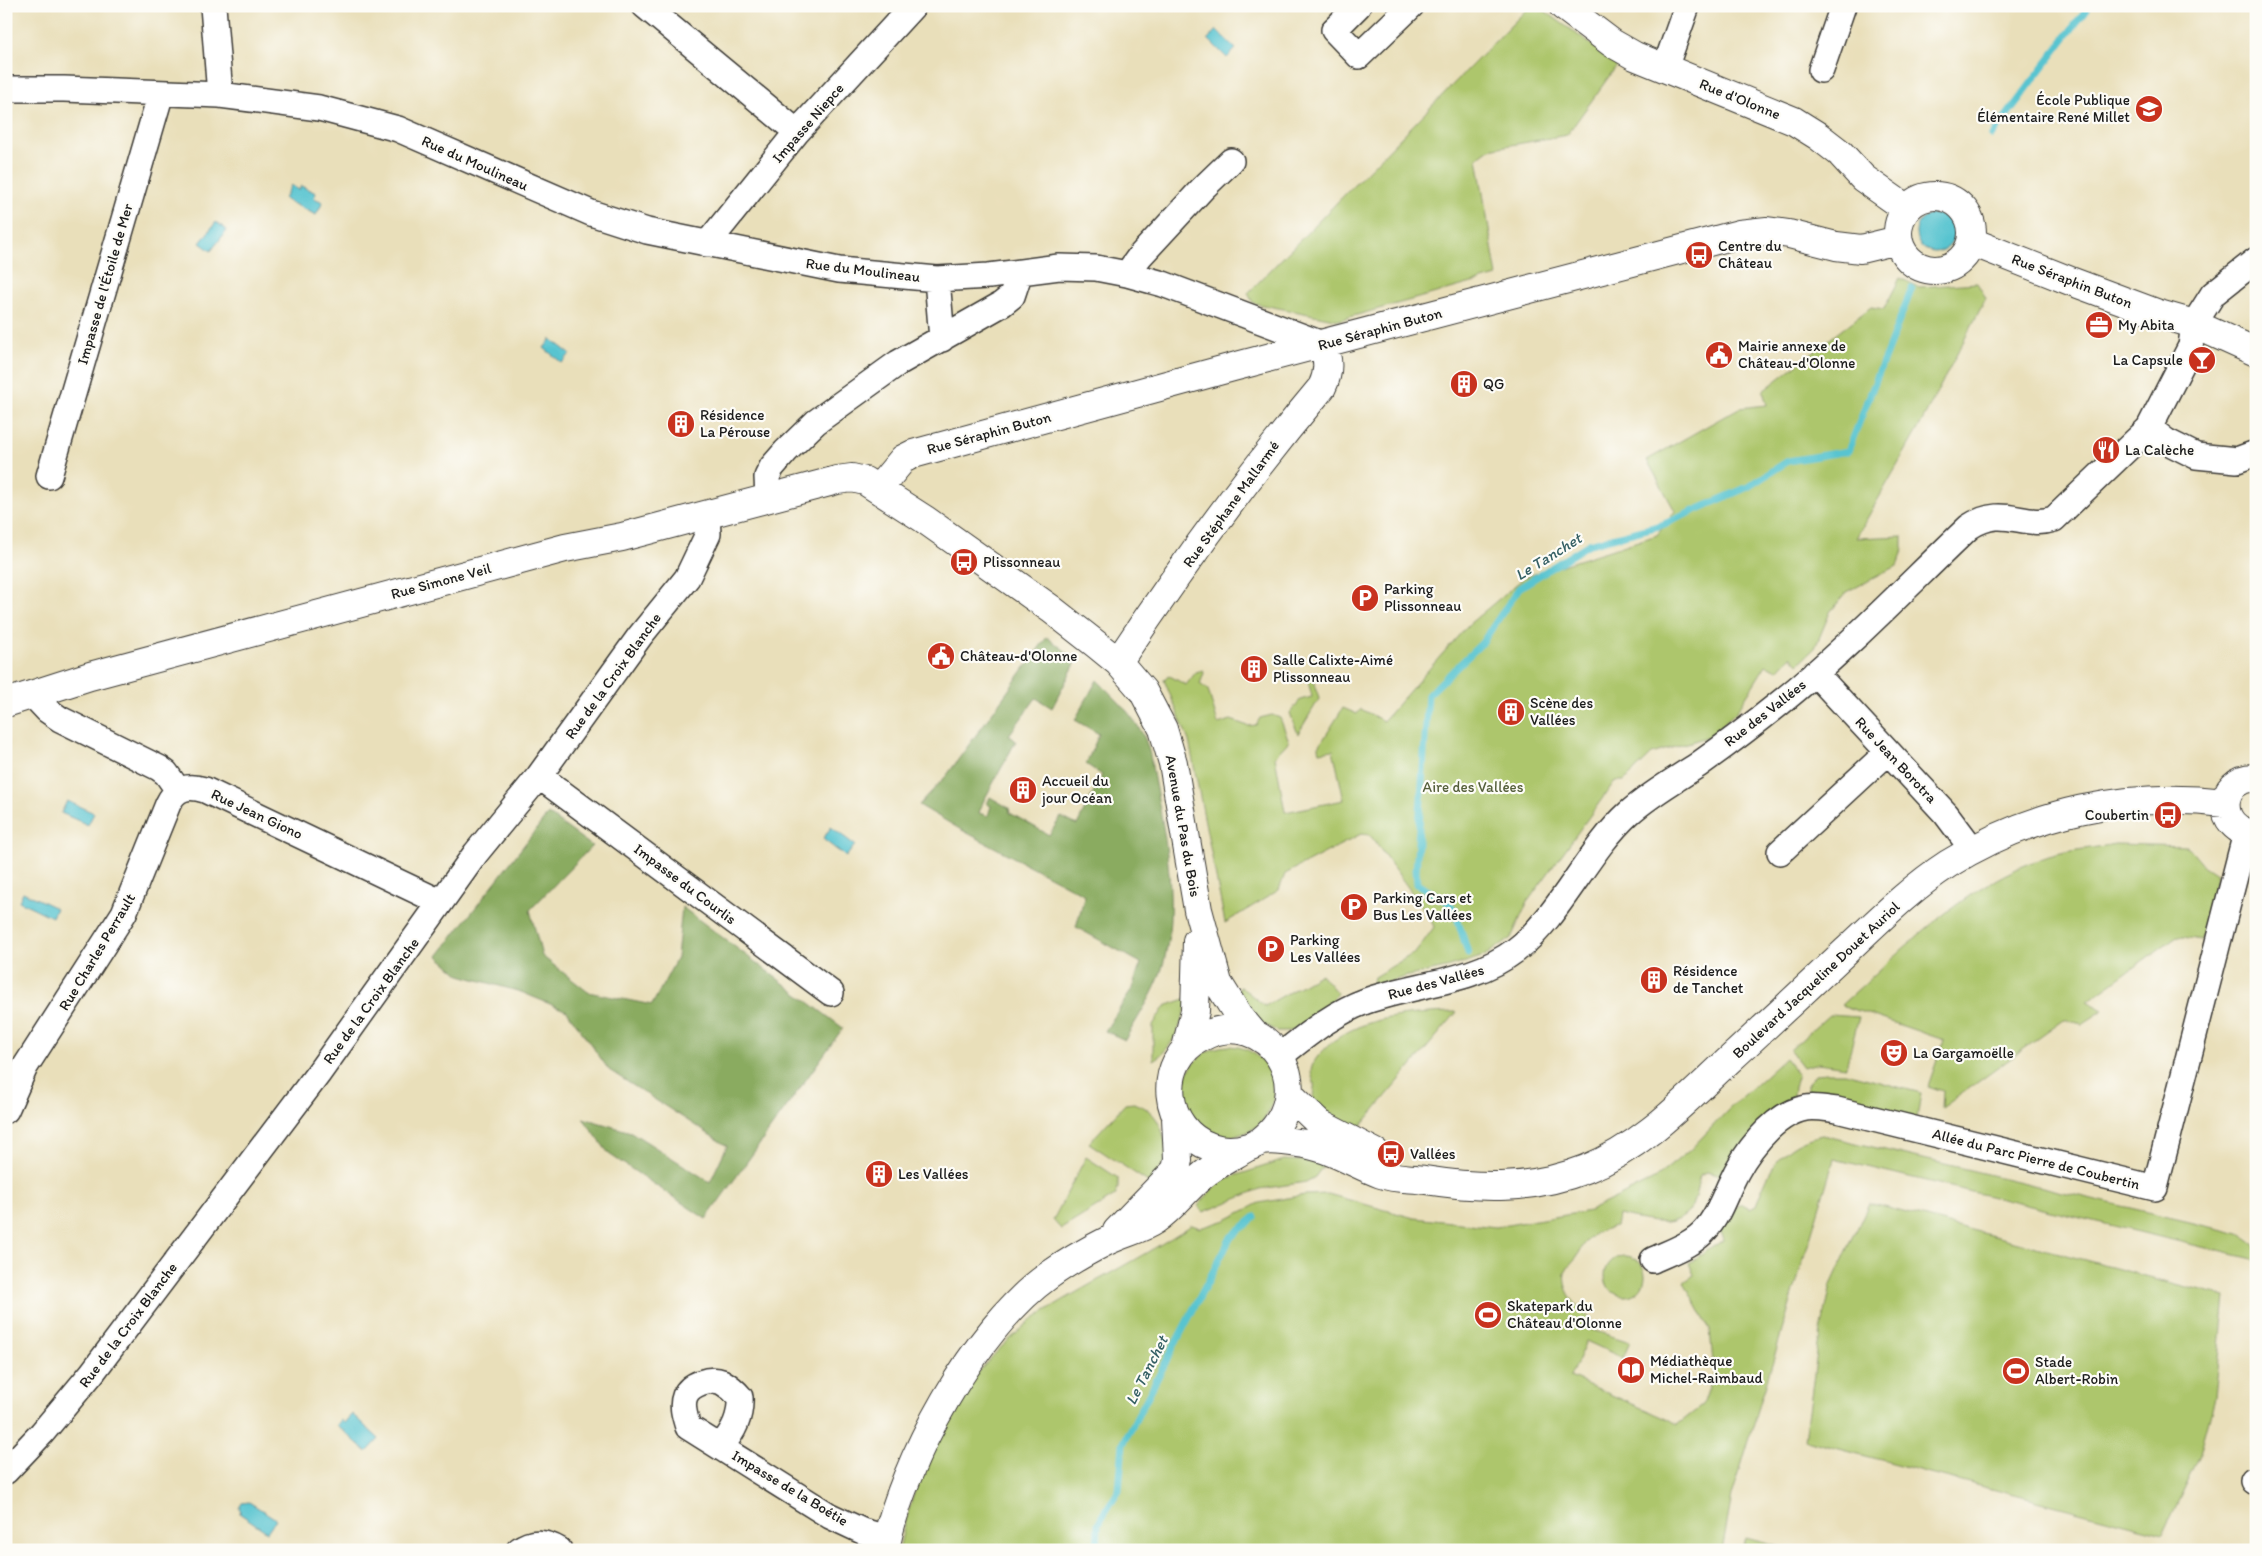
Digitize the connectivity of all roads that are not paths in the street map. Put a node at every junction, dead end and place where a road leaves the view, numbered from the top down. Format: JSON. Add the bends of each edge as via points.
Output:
{"nodes":[{"id":1,"x":213,"y":6,"type":"edge"},
{"id":2,"x":645,"y":6,"type":"edge"},
{"id":3,"x":913,"y":6,"type":"edge"},
{"id":4,"x":1358,"y":6,"type":"edge"},
{"id":5,"x":1411,"y":6,"type":"edge"},
{"id":6,"x":1563,"y":6,"type":"edge"},
{"id":7,"x":1687,"y":6,"type":"edge"},
{"id":8,"x":1843,"y":6,"type":"edge"},
{"id":9,"x":1665,"y":68,"type":"junction"},
{"id":10,"x":1821,"y":70,"type":"dead end"},
{"id":11,"x":6,"y":90,"type":"edge"},
{"id":12,"x":161,"y":93,"type":"junction"},
{"id":13,"x":220,"y":95,"type":"junction"},
{"id":14,"x":797,"y":132,"type":"junction"},
{"id":15,"x":1232,"y":161,"type":"dead end"},
{"id":16,"x":1907,"y":209,"type":"junction"},
{"id":17,"x":1898,"y":240,"type":"junction"},
{"id":18,"x":1972,"y":242,"type":"junction"},
{"id":19,"x":707,"y":244,"type":"junction"},
{"id":20,"x":2256,"y":260,"type":"edge"},
{"id":21,"x":1020,"y":272,"type":"junction"},
{"id":22,"x":1127,"y":274,"type":"junction"},
{"id":23,"x":937,"y":278,"type":"junction"},
{"id":24,"x":1232,"y":310,"type":"junction"},
{"id":25,"x":2194,"y":324,"type":"junction"},
{"id":26,"x":942,"y":339,"type":"junction"},
{"id":27,"x":1322,"y":344,"type":"junction"},
{"id":28,"x":2256,"y":352,"type":"edge"},
{"id":29,"x":1271,"y":358,"type":"junction"},
{"id":30,"x":2149,"y":428,"type":"junction"},
{"id":31,"x":2256,"y":453,"type":"edge"},
{"id":32,"x":49,"y":476,"type":"dead end"},
{"id":33,"x":878,"y":489,"type":"junction"},
{"id":34,"x":768,"y":498,"type":"junction"},
{"id":35,"x":707,"y":515,"type":"junction"},
{"id":36,"x":1118,"y":662,"type":"junction"},
{"id":37,"x":1815,"y":673,"type":"junction"},
{"id":38,"x":32,"y":694,"type":"junction"},
{"id":39,"x":6,"y":703,"type":"edge"},
{"id":40,"x":1888,"y":752,"type":"junction"},
{"id":41,"x":539,"y":776,"type":"junction"},
{"id":42,"x":2256,"y":778,"type":"edge"},
{"id":43,"x":178,"y":790,"type":"junction"},
{"id":44,"x":2225,"y":802,"type":"junction"},
{"id":45,"x":2251,"y":834,"type":"edge"},
{"id":46,"x":1973,"y":850,"type":"junction"},
{"id":47,"x":1780,"y":852,"type":"dead end"},
{"id":48,"x":440,"y":902,"type":"junction"},
{"id":49,"x":1198,"y":910,"type":"junction"},
{"id":50,"x":830,"y":993,"type":"dead end"},
{"id":51,"x":1254,"y":1034,"type":"junction"},
{"id":52,"x":1186,"y":1048,"type":"junction"},
{"id":53,"x":1280,"y":1056,"type":"junction"},
{"id":54,"x":1290,"y":1095,"type":"junction"},
{"id":55,"x":6,"y":1110,"type":"edge"},
{"id":56,"x":1176,"y":1117,"type":"junction"},
{"id":57,"x":1254,"y":1144,"type":"junction"},
{"id":58,"x":1422,"y":1180,"type":"junction"},
{"id":59,"x":1107,"y":1240,"type":"junction"},
{"id":60,"x":1653,"y":1260,"type":"dead end"},
{"id":61,"x":721,"y":1446,"type":"dead end"},
{"id":62,"x":6,"y":1471,"type":"edge"},
{"id":63,"x":886,"y":1544,"type":"edge"},
{"id":64,"x":524,"y":1547,"type":"edge"},
{"id":65,"x":559,"y":1550,"type":"edge"}],
"edges":[{"from":1,"to":13,"type":"street"},
{"from":2,"to":14,"type":"street"},
{"from":3,"to":14,"type":"street","name":"Impasse Niepce"},
{"from":4,"to":5,"type":"street","via":[[1334,30],[1359,56]]},
{"from":6,"to":9,"type":"main road","name":"Rue d'Olonne","via":[[1612,44]]},
{"from":7,"to":9,"type":"street"},
{"from":8,"to":10,"type":"street"},
{"from":9,"to":16,"type":"main road","name":"Rue d'Olonne","via":[[1794,121],[1840,153],[1863,178]]},
{"from":11,"to":12,"type":"street","name":"Rue du Moulineau"},
{"from":12,"to":13,"type":"street","name":"Rue du Moulineau"},
{"from":12,"to":32,"type":"street","name":"Impasse de l'Étoile de Mer"},
{"from":13,"to":19,"type":"street","name":"Rue du Moulineau","via":[[319,108],[386,125],[591,213],[647,231]]},
{"from":14,"to":19,"type":"street","name":"Impasse Niepce"},
{"from":15,"to":22,"type":"street","via":[[1134,262]]},
{"from":16,"to":17,"type":"main road","via":[[1898,229]]},
{"from":16,"to":18,"type":"main road","via":[[1928,196],[1953,200],[1970,218]]},
{"from":17,"to":18,"type":"main road","via":[[1911,262],[1934,271],[1958,263]]},
{"from":17,"to":27,"type":"main road","name":"Rue Séraphin Buton","via":[[1861,249],[1767,231],[1739,234]]},
{"from":18,"to":25,"type":"main road","name":"Rue Séraphin Buton","via":[[2141,308]]},
{"from":19,"to":23,"type":"street","name":"Rue du Moulineau","via":[[839,270]]},
{"from":20,"to":25,"type":"street","via":[[2213,294]]},
{"from":21,"to":22,"type":"street","name":"Rue du Moulineau","via":[[1059,267],[1096,268]]},
{"from":21,"to":23,"type":"street","name":"Rue du Moulineau"},
{"from":21,"to":26,"type":"street","via":[[1012,296]]},
{"from":22,"to":24,"type":"street","name":"Rue du Moulineau"},
{"from":23,"to":26,"type":"street","name":"Rue du Moulineau"},
{"from":24,"to":27,"type":"street","name":"Rue du Moulineau"},
{"from":24,"to":29,"type":"street","name":"Rue du Moulineau","via":[[1254,329]]},
{"from":25,"to":28,"type":"main road","name":"Rue Séraphin Buton"},
{"from":25,"to":30,"type":"street","name":"Rue des Vallées","via":[[2191,346]]},
{"from":26,"to":34,"type":"street","via":[[898,363],[816,422],[772,467],[767,477]]},
{"from":27,"to":29,"type":"main road","name":"Rue Séraphin Buton"},
{"from":27,"to":36,"type":"main road","name":"Rue Stéphane Mallarmé","via":[[1327,354],[1327,370],[1322,387],[1239,491]]},
{"from":29,"to":33,"type":"main road","name":"Rue Séraphin Buton","via":[[913,454],[903,459]]},
{"from":30,"to":31,"type":"street","via":[[2196,456],[2237,460]]},
{"from":30,"to":37,"type":"street","name":"Rue des Vallées","via":[[2054,519],[2045,522],[1994,516],[1969,527]]},
{"from":33,"to":34,"type":"main road","name":"Rue Simone Veil","via":[[852,478]]},
{"from":33,"to":36,"type":"main road","name":"Avenue du Pas du Bois","via":[[1051,609]]},
{"from":34,"to":35,"type":"main road","name":"Rue Simone Veil"},
{"from":35,"to":38,"type":"main road","name":"Rue Simone Veil","via":[[538,554]]},
{"from":35,"to":41,"type":"street","name":"Rue de la Croix Blanche","via":[[708,534],[687,578],[640,636]]},
{"from":36,"to":49,"type":"main road","name":"Avenue du Pas du Bois","via":[[1143,691],[1163,728],[1177,780]]},
{"from":37,"to":40,"type":"street","name":"Rue Jean Borotra"},
{"from":37,"to":53,"type":"street","name":"Rue des Vallées","via":[[1700,764],[1628,814],[1610,832],[1536,931],[1517,950],[1490,967],[1458,978],[1395,992],[1352,1006],[1320,1024]]},
{"from":38,"to":39,"type":"main road","name":"Rue Simone Veil"},
{"from":38,"to":43,"type":"street","via":[[60,719],[166,773]]},
{"from":40,"to":46,"type":"street","name":"Rue Jean Borotra","via":[[1946,814]]},
{"from":40,"to":47,"type":"street"},
{"from":41,"to":48,"type":"street","name":"Rue de la Croix Blanche"},
{"from":41,"to":50,"type":"street","name":"Impasse du Courlis"},
{"from":42,"to":44,"type":"main road","via":[[2241,780],[2233,786]]},
{"from":43,"to":48,"type":"street","name":"Rue Jean Giono","via":[[196,787],[205,790]]},
{"from":43,"to":55,"type":"street","name":"Rue Charles Perrault","via":[[168,804],[124,913],[25,1067]]},
{"from":44,"to":45,"type":"main road","via":[[2232,825]]},
{"from":44,"to":46,"type":"main road","name":"Boulevard Jacqueline Douet Auriol","via":[[2162,798],[2086,807],[2030,824]]},
{"from":45,"to":60,"type":"street","name":"Allée du Parc Pierre de Coubertin","via":[[2155,1188],[1837,1110],[1806,1108],[1791,1114],[1759,1138],[1736,1171],[1706,1230],[1690,1242]]},
{"from":46,"to":58,"type":"main road","name":"Boulevard Jacqueline Douet Auriol","via":[[1901,900],[1680,1106],[1612,1157],[1559,1178],[1516,1186],[1478,1187]]},
{"from":48,"to":62,"type":"street","name":"Rue de la Croix Blanche","via":[[318,1074],[98,1365]]},
{"from":49,"to":51,"type":"main road","name":"Avenue du Pas du Bois","via":[[1218,983],[1238,1016]]},
{"from":49,"to":52,"type":"main road","name":"Avenue du Pas du Bois","via":[[1195,1011]]},
{"from":51,"to":52,"type":"main road","via":[[1218,1030],[1200,1037]]},
{"from":51,"to":53,"type":"main road"},
{"from":52,"to":56,"type":"main road","via":[[1178,1058],[1170,1083],[1170,1100]]},
{"from":53,"to":54,"type":"main road","via":[[1290,1081]]},
{"from":54,"to":57,"type":"main road","via":[[1281,1122],[1272,1133]]},
{"from":54,"to":58,"type":"main road","name":"Boulevard Jacqueline Douet Auriol","via":[[1320,1124]]},
{"from":56,"to":57,"type":"main road","via":[[1198,1141],[1213,1148],[1230,1150]]},
{"from":56,"to":59,"type":"main road","via":[[1176,1170]]},
{"from":57,"to":58,"type":"main road","name":"Boulevard Jacqueline Douet Auriol","via":[[1315,1145],[1386,1176]]},
{"from":57,"to":59,"type":"main road","via":[[1210,1170],[1161,1216]]},
{"from":59,"to":63,"type":"main road","via":[[1031,1288],[990,1332],[918,1452],[899,1497]]},
{"from":61,"to":63,"type":"street","name":"Impasse de la Boétie","via":[[830,1516]]},
{"from":64,"to":65,"type":"street","via":[[550,1544]]}]}
